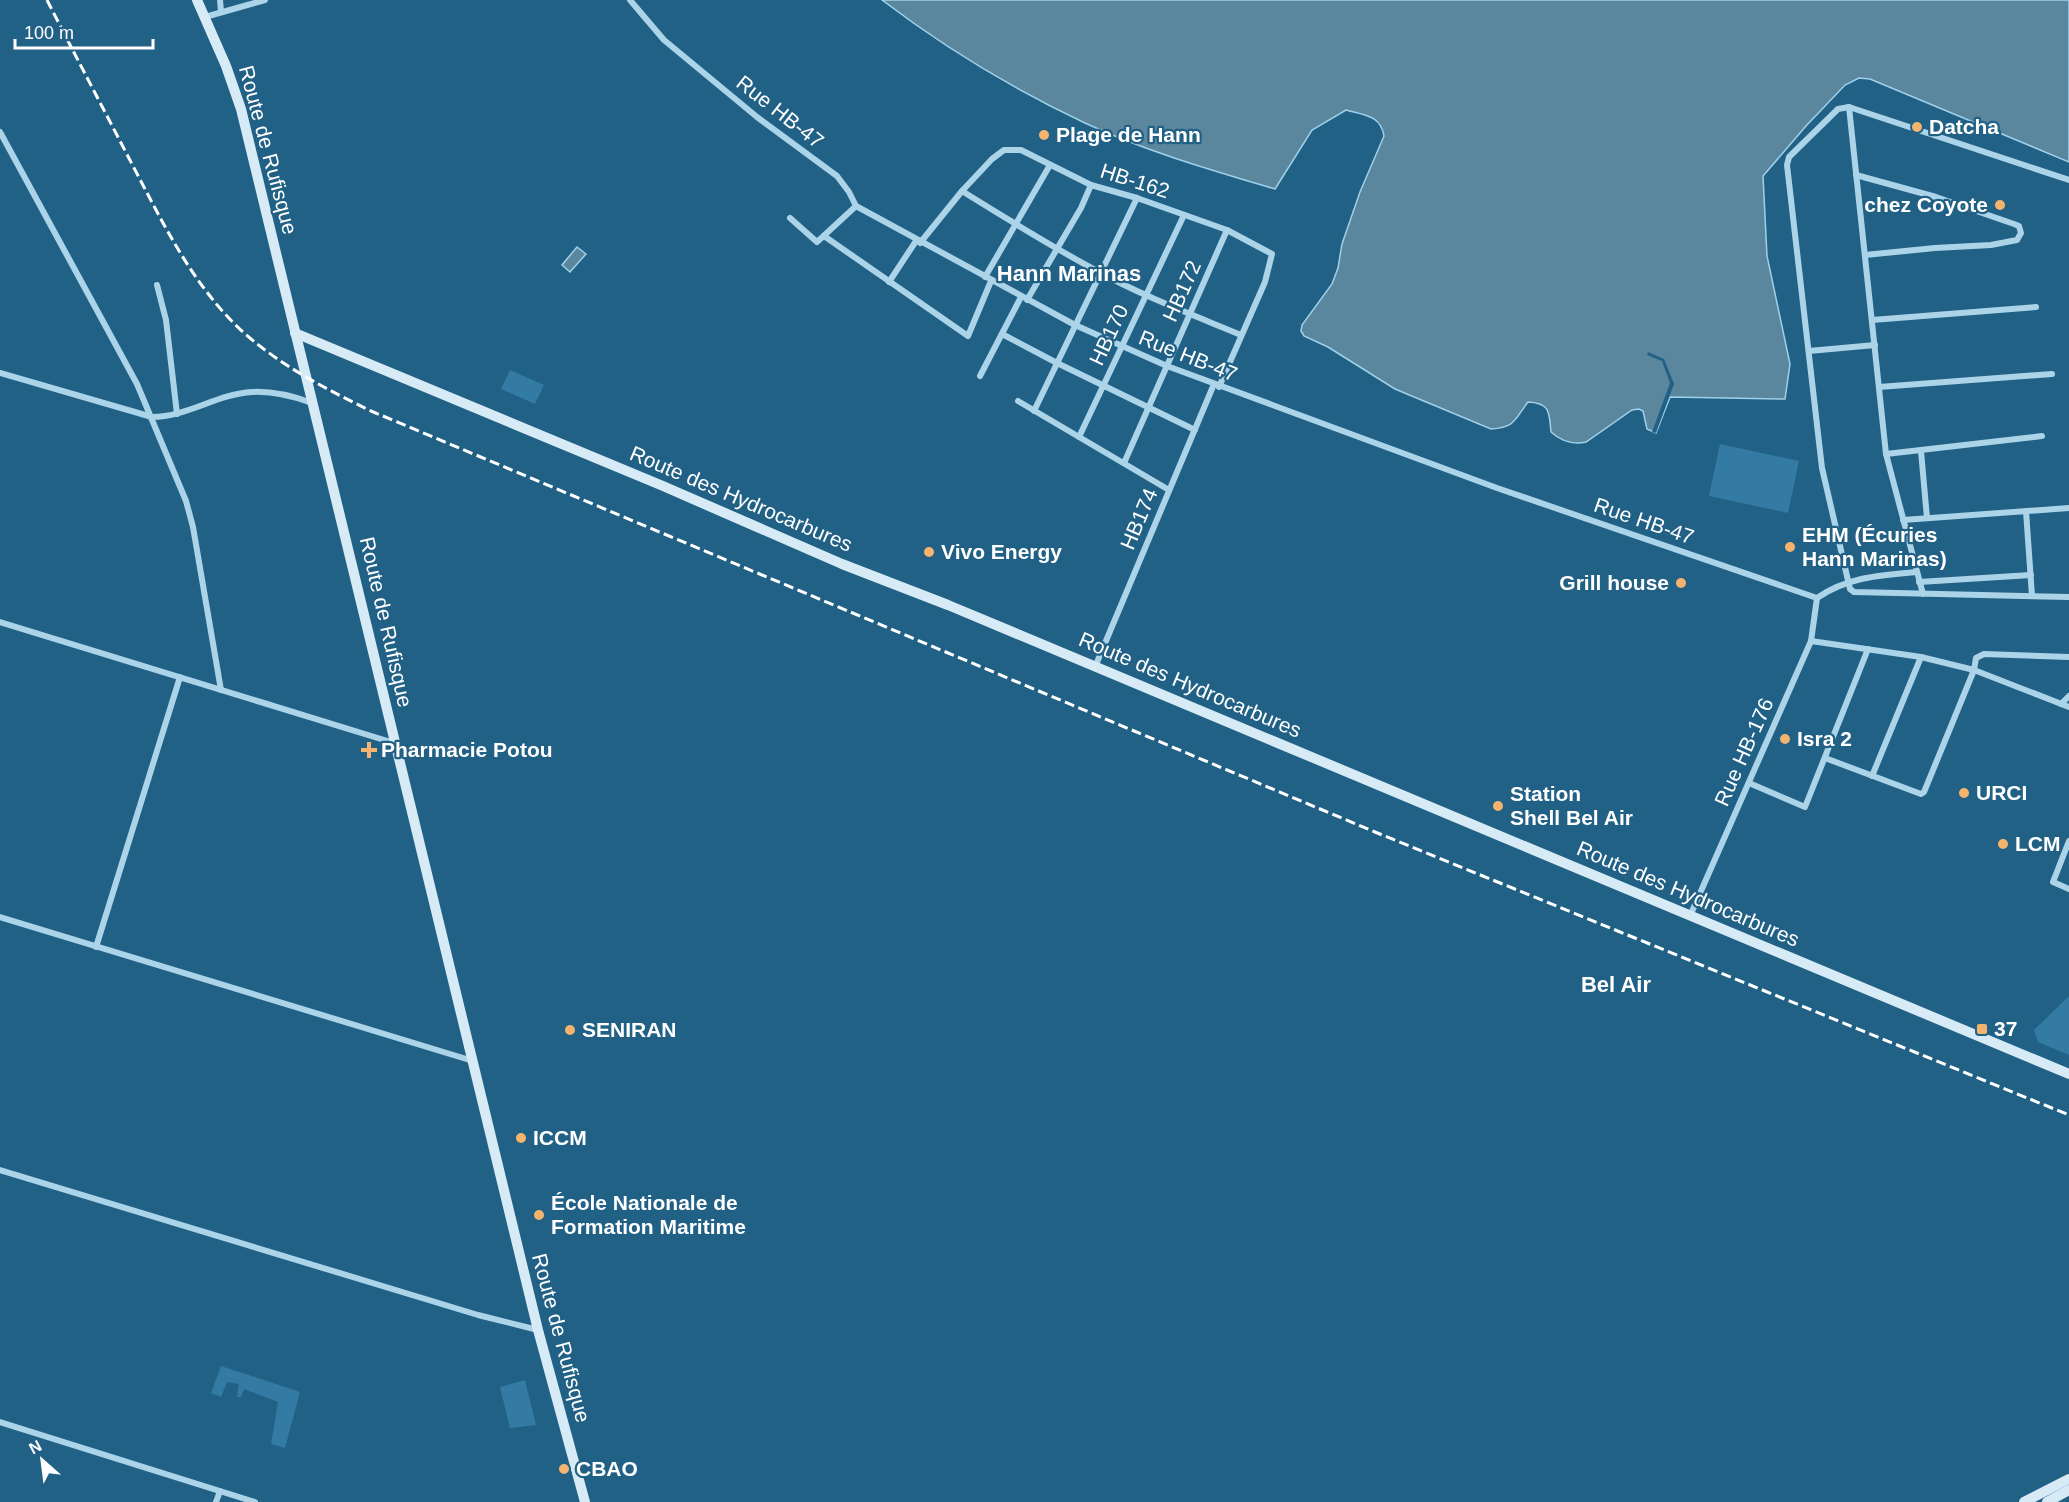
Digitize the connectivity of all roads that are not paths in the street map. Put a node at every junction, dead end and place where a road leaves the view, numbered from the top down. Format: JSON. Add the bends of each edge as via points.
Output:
{"nodes":[{"id":1,"x":197,"y":0,"type":"edge"},
{"id":2,"x":220,"y":0,"type":"edge"},
{"id":3,"x":265,"y":0,"type":"edge"},
{"id":4,"x":630,"y":0,"type":"edge"},
{"id":5,"x":221,"y":12,"type":"junction"},
{"id":6,"x":205,"y":17,"type":"junction"},
{"id":7,"x":1849,"y":107,"type":"junction"},
{"id":8,"x":0,"y":132,"type":"edge"},
{"id":9,"x":1050,"y":165,"type":"junction"},
{"id":10,"x":1856,"y":175,"type":"junction"},
{"id":11,"x":2069,"y":180,"type":"edge"},
{"id":12,"x":1091,"y":184,"type":"junction"},
{"id":13,"x":962,"y":191,"type":"junction"},
{"id":14,"x":1137,"y":198,"type":"junction"},
{"id":15,"x":855,"y":206,"type":"junction"},
{"id":16,"x":1184,"y":214,"type":"junction"},
{"id":17,"x":790,"y":218,"type":"dead end"},
{"id":18,"x":1016,"y":224,"type":"junction"},
{"id":19,"x":1227,"y":230,"type":"junction"},
{"id":20,"x":824,"y":236,"type":"junction"},
{"id":21,"x":918,"y":242,"type":"junction"},
{"id":22,"x":1058,"y":250,"type":"junction"},
{"id":23,"x":1272,"y":254,"type":"joint"},
{"id":24,"x":1865,"y":255,"type":"junction"},
{"id":25,"x":1101,"y":273,"type":"junction"},
{"id":26,"x":988,"y":279,"type":"junction"},
{"id":27,"x":889,"y":282,"type":"junction"},
{"id":28,"x":157,"y":285,"type":"dead end"},
{"id":29,"x":1146,"y":295,"type":"junction"},
{"id":30,"x":1024,"y":298,"type":"junction"},
{"id":31,"x":2036,"y":308,"type":"dead end"},
{"id":32,"x":1190,"y":314,"type":"junction"},
{"id":33,"x":1872,"y":320,"type":"junction"},
{"id":34,"x":1076,"y":326,"type":"junction"},
{"id":35,"x":295,"y":333,"type":"junction"},
{"id":36,"x":1002,"y":334,"type":"junction"},
{"id":37,"x":1241,"y":335,"type":"junction"},
{"id":38,"x":1875,"y":345,"type":"junction"},
{"id":39,"x":1121,"y":347,"type":"junction"},
{"id":40,"x":1809,"y":351,"type":"junction"},
{"id":41,"x":1057,"y":363,"type":"junction"},
{"id":42,"x":1167,"y":366,"type":"junction"},
{"id":43,"x":0,"y":373,"type":"edge"},
{"id":44,"x":2052,"y":374,"type":"dead end"},
{"id":45,"x":980,"y":376,"type":"dead end"},
{"id":46,"x":1103,"y":386,"type":"junction"},
{"id":47,"x":1216,"y":386,"type":"junction"},
{"id":48,"x":1879,"y":387,"type":"junction"},
{"id":49,"x":1018,"y":401,"type":"dead end"},
{"id":50,"x":312,"y":403,"type":"junction"},
{"id":51,"x":1149,"y":407,"type":"junction"},
{"id":52,"x":1034,"y":411,"type":"junction"},
{"id":53,"x":177,"y":414,"type":"junction"},
{"id":54,"x":152,"y":417,"type":"junction"},
{"id":55,"x":1195,"y":430,"type":"junction"},
{"id":56,"x":2042,"y":436,"type":"dead end"},
{"id":57,"x":1079,"y":437,"type":"junction"},
{"id":58,"x":1921,"y":451,"type":"junction"},
{"id":59,"x":1886,"y":453,"type":"junction"},
{"id":60,"x":1124,"y":464,"type":"junction"},
{"id":61,"x":1169,"y":490,"type":"junction"},
{"id":62,"x":2069,"y":508,"type":"edge"},
{"id":63,"x":2026,"y":511,"type":"junction"},
{"id":64,"x":1927,"y":518,"type":"junction"},
{"id":65,"x":1903,"y":520,"type":"junction"},
{"id":66,"x":1916,"y":572,"type":"junction"},
{"id":67,"x":2031,"y":575,"type":"junction"},
{"id":68,"x":1848,"y":582,"type":"junction"},
{"id":69,"x":1919,"y":582,"type":"junction"},
{"id":70,"x":1923,"y":594,"type":"junction"},
{"id":71,"x":2032,"y":596,"type":"junction"},
{"id":72,"x":2069,"y":597,"type":"edge"},
{"id":73,"x":1817,"y":598,"type":"junction"},
{"id":74,"x":0,"y":622,"type":"edge"},
{"id":75,"x":1811,"y":641,"type":"junction"},
{"id":76,"x":1868,"y":649,"type":"junction"},
{"id":77,"x":1921,"y":657,"type":"junction"},
{"id":78,"x":2069,"y":657,"type":"edge"},
{"id":79,"x":1095,"y":667,"type":"junction"},
{"id":80,"x":1974,"y":670,"type":"junction"},
{"id":81,"x":180,"y":677,"type":"junction"},
{"id":82,"x":221,"y":690,"type":"junction"},
{"id":83,"x":2069,"y":696,"type":"edge"},
{"id":84,"x":2061,"y":704,"type":"junction"},
{"id":85,"x":2069,"y":707,"type":"edge"},
{"id":86,"x":394,"y":743,"type":"junction"},
{"id":87,"x":1825,"y":758,"type":"junction"},
{"id":88,"x":1872,"y":776,"type":"junction"},
{"id":89,"x":1749,"y":783,"type":"junction"},
{"id":90,"x":2069,"y":842,"type":"edge"},
{"id":91,"x":2069,"y":889,"type":"edge"},
{"id":92,"x":1690,"y":916,"type":"junction"},
{"id":93,"x":0,"y":917,"type":"edge"},
{"id":94,"x":96,"y":947,"type":"junction"},
{"id":95,"x":473,"y":1061,"type":"junction"},
{"id":96,"x":2069,"y":1074,"type":"edge"},
{"id":97,"x":0,"y":1170,"type":"edge"},
{"id":98,"x":538,"y":1330,"type":"junction"},
{"id":99,"x":0,"y":1422,"type":"edge"},
{"id":100,"x":2069,"y":1479,"type":"edge"},
{"id":101,"x":2069,"y":1490,"type":"edge"},
{"id":102,"x":220,"y":1491,"type":"junction"},
{"id":103,"x":216,"y":1502,"type":"edge"},
{"id":104,"x":255,"y":1502,"type":"edge"},
{"id":105,"x":585,"y":1502,"type":"edge"},
{"id":106,"x":2024,"y":1502,"type":"edge"},
{"id":107,"x":2047,"y":1502,"type":"edge"}],
"edges":[{"from":1,"to":6,"type":"street","name":"Route de Rufisque"},
{"from":2,"to":5,"type":"street"},
{"from":3,"to":5,"type":"street"},
{"from":4,"to":15,"type":"street","name":"Rue HB-47","via":[[664,40],[757,117],[837,176]]},
{"from":5,"to":6,"type":"street"},
{"from":6,"to":35,"type":"street","name":"Route de Rufisque","via":[[241,109]]},
{"from":7,"to":10,"type":"street"},
{"from":7,"to":11,"type":"street"},
{"from":7,"to":40,"type":"street","via":[[1838,109],[1787,161]]},
{"from":8,"to":54,"type":"street"},
{"from":9,"to":12,"type":"street","name":"HB-162"},
{"from":9,"to":13,"type":"street","name":"HB-162","via":[[1021,150],[1004,150]]},
{"from":9,"to":18,"type":"street"},
{"from":10,"to":24,"type":"street"},
{"from":10,"to":24,"type":"street","via":[[2014,224],[2021,233],[2017,240],[2003,244]]},
{"from":12,"to":14,"type":"street","name":"HB-162"},
{"from":12,"to":22,"type":"street"},
{"from":13,"to":18,"type":"street"},
{"from":13,"to":21,"type":"street","name":"HB-162"},
{"from":14,"to":16,"type":"street","name":"HB-162"},
{"from":14,"to":25,"type":"street"},
{"from":15,"to":20,"type":"street"},
{"from":15,"to":21,"type":"street","name":"Rue HB-47"},
{"from":16,"to":19,"type":"street","name":"HB-162"},
{"from":16,"to":29,"type":"street","name":"HB170"},
{"from":17,"to":20,"type":"street","via":[[817,242]]},
{"from":18,"to":22,"type":"street"},
{"from":18,"to":26,"type":"street"},
{"from":19,"to":23,"type":"street","name":"HB-162"},
{"from":19,"to":32,"type":"street","name":"HB172"},
{"from":20,"to":27,"type":"street"},
{"from":21,"to":26,"type":"street","name":"Rue HB-47"},
{"from":21,"to":27,"type":"street","name":"HB-162"},
{"from":22,"to":25,"type":"street"},
{"from":22,"to":30,"type":"street"},
{"from":23,"to":37,"type":"street","name":"HB174"},
{"from":24,"to":33,"type":"street"},
{"from":25,"to":29,"type":"street"},
{"from":25,"to":34,"type":"street"},
{"from":26,"to":27,"type":"street","via":[[968,336]]},
{"from":26,"to":30,"type":"street","name":"Rue HB-47"},
{"from":28,"to":53,"type":"street","via":[[166,320]]},
{"from":29,"to":32,"type":"street"},
{"from":29,"to":39,"type":"street","name":"HB170"},
{"from":30,"to":34,"type":"street","name":"Rue HB-47"},
{"from":30,"to":36,"type":"street"},
{"from":31,"to":33,"type":"street"},
{"from":32,"to":37,"type":"street"},
{"from":32,"to":42,"type":"street","name":"HB172"},
{"from":33,"to":38,"type":"street"},
{"from":34,"to":39,"type":"street","name":"Rue HB-47"},
{"from":34,"to":41,"type":"street"},
{"from":35,"to":50,"type":"street","name":"Route de Rufisque"},
{"from":35,"to":79,"type":"street","name":"Route des Hydrocarbures"},
{"from":36,"to":41,"type":"street"},
{"from":36,"to":45,"type":"street"},
{"from":37,"to":47,"type":"street","name":"HB174"},
{"from":38,"to":40,"type":"street"},
{"from":38,"to":48,"type":"street"},
{"from":39,"to":42,"type":"street","name":"Rue HB-47"},
{"from":39,"to":46,"type":"street","name":"HB170"},
{"from":40,"to":68,"type":"street","via":[[1822,468]]},
{"from":41,"to":46,"type":"street"},
{"from":41,"to":52,"type":"street"},
{"from":42,"to":47,"type":"street","name":"Rue HB-47"},
{"from":42,"to":51,"type":"street","name":"HB172"},
{"from":43,"to":54,"type":"street"},
{"from":44,"to":48,"type":"street"},
{"from":46,"to":51,"type":"street"},
{"from":46,"to":57,"type":"street","name":"HB170"},
{"from":47,"to":55,"type":"street","name":"HB174"},
{"from":47,"to":73,"type":"street","name":"Rue HB-47","via":[[1497,489]]},
{"from":48,"to":59,"type":"street"},
{"from":49,"to":52,"type":"street"},
{"from":50,"to":53,"type":"street","via":[[277,393],[251,392]]},
{"from":50,"to":86,"type":"street","name":"Route de Rufisque"},
{"from":51,"to":55,"type":"street"},
{"from":51,"to":60,"type":"street","name":"HB172"},
{"from":52,"to":57,"type":"street"},
{"from":53,"to":54,"type":"street"},
{"from":54,"to":82,"type":"street","via":[[193,526]]},
{"from":55,"to":61,"type":"street","name":"HB174"},
{"from":56,"to":58,"type":"street"},
{"from":57,"to":60,"type":"street"},
{"from":58,"to":59,"type":"street"},
{"from":58,"to":64,"type":"street"},
{"from":59,"to":65,"type":"street"},
{"from":60,"to":61,"type":"street"},
{"from":61,"to":79,"type":"street","name":"HB174"},
{"from":62,"to":63,"type":"street"},
{"from":63,"to":64,"type":"street"},
{"from":63,"to":67,"type":"street"},
{"from":64,"to":65,"type":"street"},
{"from":65,"to":66,"type":"street"},
{"from":66,"to":68,"type":"street","via":[[1868,576]]},
{"from":66,"to":69,"type":"street"},
{"from":67,"to":69,"type":"street"},
{"from":67,"to":71,"type":"street"},
{"from":68,"to":70,"type":"street","via":[[1854,592]]},
{"from":68,"to":73,"type":"street"},
{"from":69,"to":70,"type":"street"},
{"from":70,"to":71,"type":"street"},
{"from":71,"to":72,"type":"street"},
{"from":73,"to":75,"type":"street","name":"Rue HB-176"},
{"from":74,"to":81,"type":"street"},
{"from":75,"to":76,"type":"street"},
{"from":75,"to":89,"type":"street","name":"Rue HB-176"},
{"from":76,"to":77,"type":"street"},
{"from":76,"to":87,"type":"street"},
{"from":77,"to":80,"type":"street"},
{"from":77,"to":88,"type":"street"},
{"from":78,"to":80,"type":"street","via":[[1984,654],[1976,658]]},
{"from":79,"to":92,"type":"street","name":"Route des Hydrocarbures"},
{"from":80,"to":84,"type":"street"},
{"from":80,"to":88,"type":"street","via":[[1923,793]]},
{"from":81,"to":82,"type":"street"},
{"from":81,"to":94,"type":"street"},
{"from":82,"to":86,"type":"street"},
{"from":83,"to":84,"type":"street"},
{"from":84,"to":85,"type":"street"},
{"from":86,"to":95,"type":"street","name":"Route de Rufisque"},
{"from":87,"to":88,"type":"street"},
{"from":87,"to":89,"type":"street","via":[[1806,807]]},
{"from":89,"to":92,"type":"street","name":"Rue HB-176"},
{"from":90,"to":91,"type":"street","via":[[2053,882]]},
{"from":92,"to":96,"type":"street","name":"Route des Hydrocarbures"},
{"from":93,"to":94,"type":"street"},
{"from":94,"to":95,"type":"street"},
{"from":95,"to":98,"type":"street","name":"Route de Rufisque"},
{"from":97,"to":98,"type":"street","via":[[478,1316]]},
{"from":98,"to":105,"type":"street","name":"Route de Rufisque"},
{"from":99,"to":102,"type":"street"},
{"from":100,"to":106,"type":"street"},
{"from":101,"to":107,"type":"street"},
{"from":102,"to":103,"type":"street"},
{"from":102,"to":104,"type":"street"}]}
